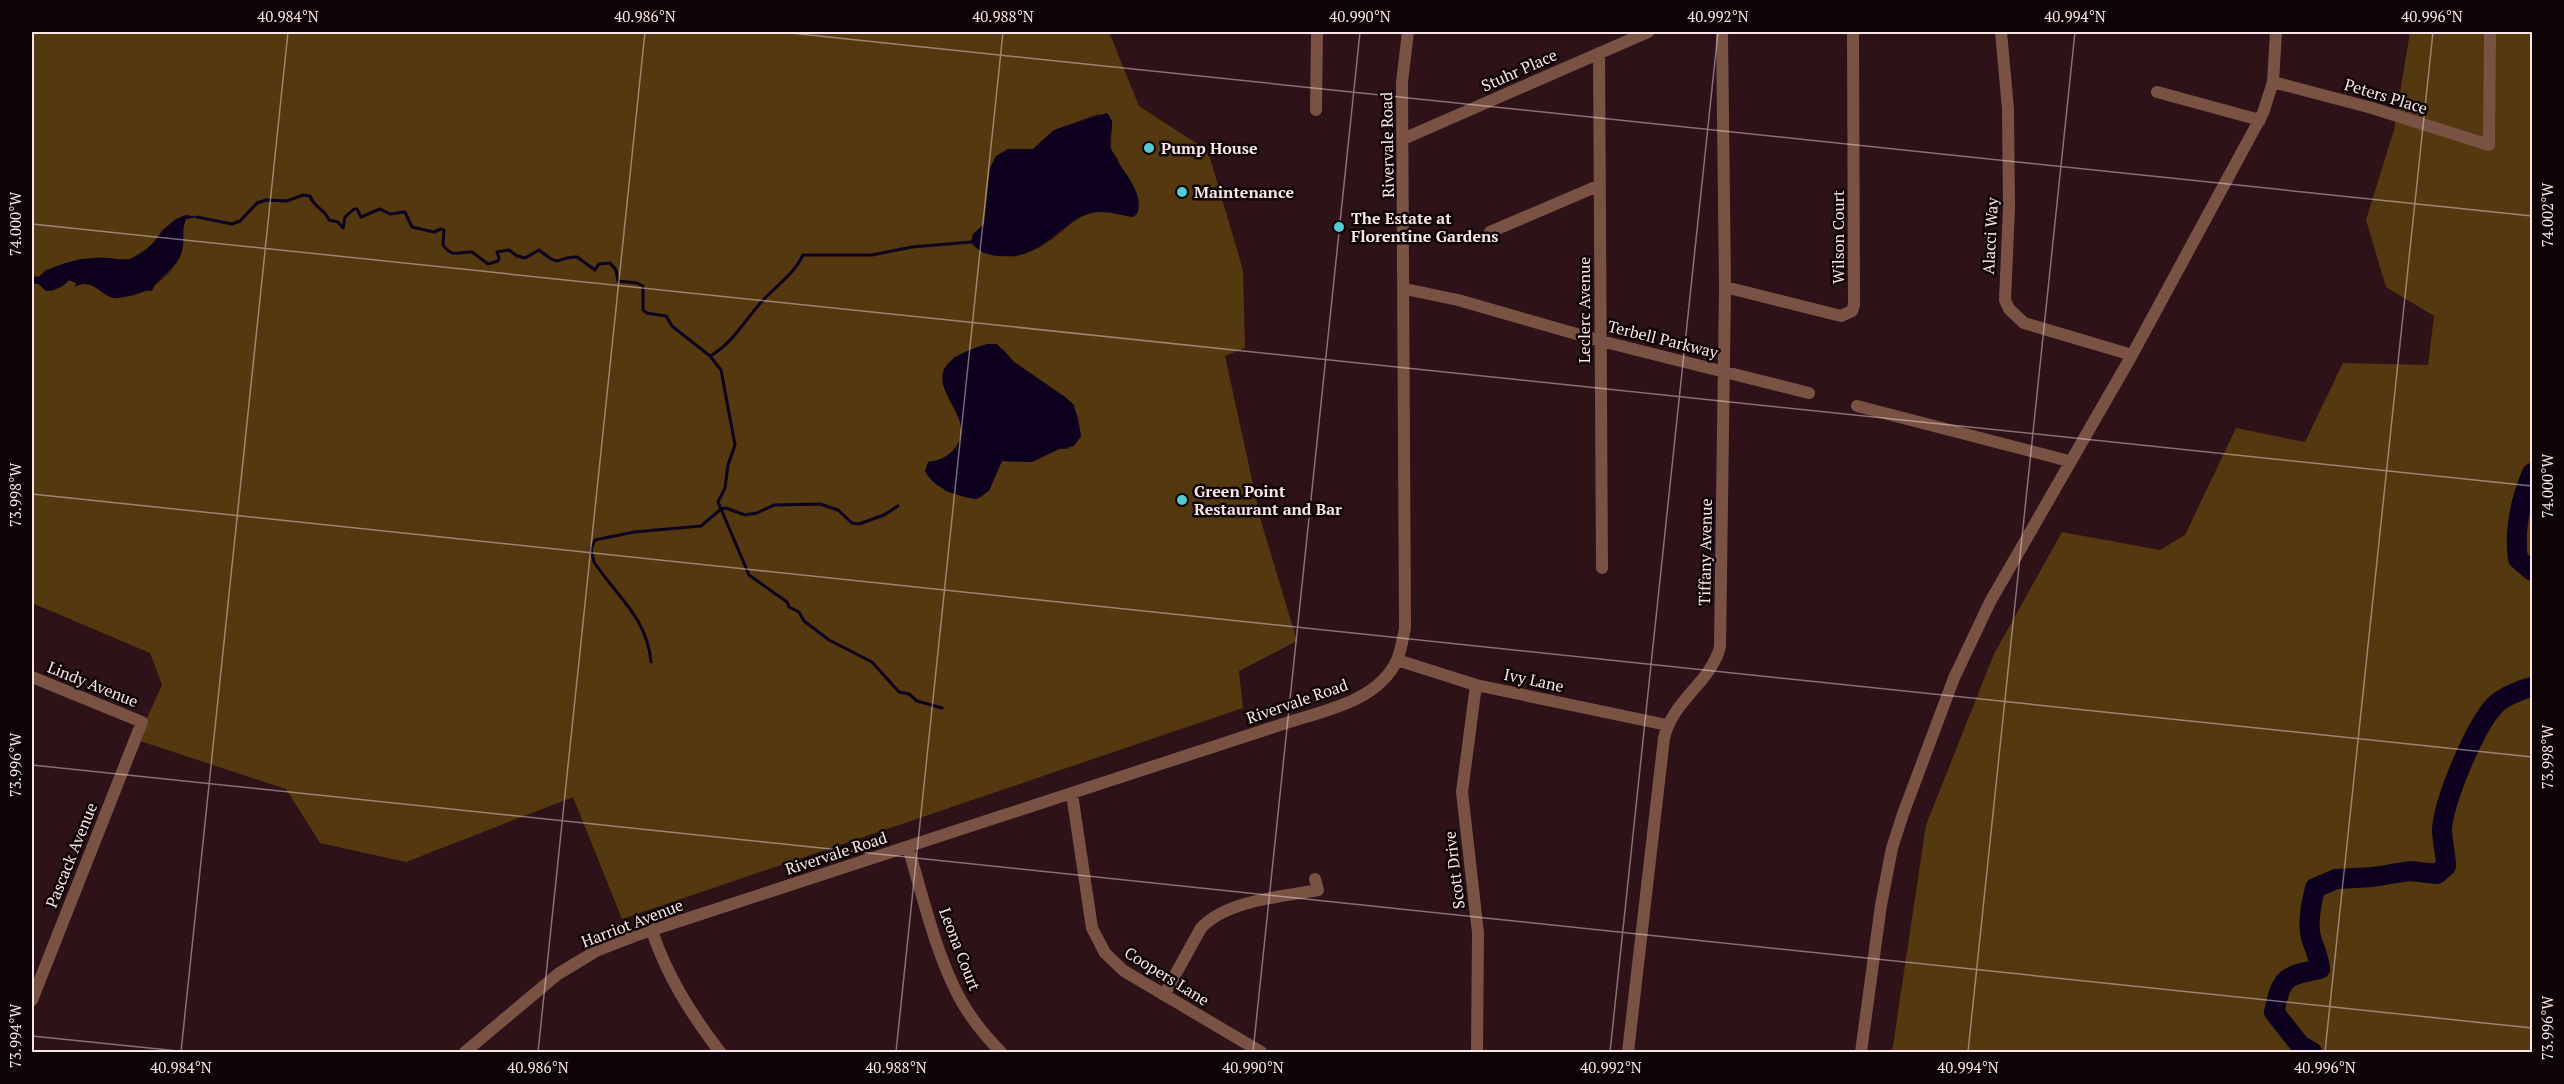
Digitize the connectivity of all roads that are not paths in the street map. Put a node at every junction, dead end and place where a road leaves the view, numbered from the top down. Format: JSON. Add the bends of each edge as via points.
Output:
{"nodes":[{"id":1,"x":1317,"y":32,"type":"edge"},
{"id":2,"x":1408,"y":32,"type":"edge"},
{"id":3,"x":1648,"y":32,"type":"edge"},
{"id":4,"x":1722,"y":32,"type":"edge"},
{"id":5,"x":1853,"y":32,"type":"edge"},
{"id":6,"x":2001,"y":32,"type":"edge"},
{"id":7,"x":2276,"y":32,"type":"edge"},
{"id":8,"x":2490,"y":32,"type":"edge"},
{"id":9,"x":1599,"y":52,"type":"junction"},
{"id":10,"x":2273,"y":82,"type":"junction"},
{"id":11,"x":2157,"y":92,"type":"dead end"},
{"id":12,"x":1316,"y":110,"type":"dead end"},
{"id":13,"x":2260,"y":120,"type":"junction"},
{"id":14,"x":1404,"y":140,"type":"junction"},
{"id":15,"x":1600,"y":185,"type":"junction"},
{"id":16,"x":1490,"y":232,"type":"dead end"},
{"id":17,"x":1725,"y":287,"type":"junction"},
{"id":18,"x":1405,"y":289,"type":"junction"},
{"id":19,"x":1600,"y":341,"type":"junction"},
{"id":20,"x":2132,"y":355,"type":"junction"},
{"id":21,"x":1724,"y":371,"type":"junction"},
{"id":22,"x":1809,"y":393,"type":"dead end"},
{"id":23,"x":1857,"y":406,"type":"dead end"},
{"id":24,"x":2069,"y":461,"type":"junction"},
{"id":25,"x":1602,"y":568,"type":"dead end"},
{"id":26,"x":1397,"y":660,"type":"junction"},
{"id":27,"x":32,"y":677,"type":"edge"},
{"id":28,"x":1476,"y":685,"type":"junction"},
{"id":29,"x":142,"y":722,"type":"joint"},
{"id":30,"x":1667,"y":725,"type":"junction"},
{"id":31,"x":1072,"y":794,"type":"junction"},
{"id":32,"x":908,"y":847,"type":"junction"},
{"id":33,"x":1315,"y":879,"type":"dead end"},
{"id":34,"x":733,"y":904,"type":"joint"},
{"id":35,"x":652,"y":931,"type":"junction"},
{"id":36,"x":1164,"y":995,"type":"junction"},
{"id":37,"x":32,"y":1000,"type":"edge"},
{"id":38,"x":465,"y":1053,"type":"edge"},
{"id":39,"x":720,"y":1053,"type":"edge"},
{"id":40,"x":1001,"y":1053,"type":"edge"},
{"id":41,"x":1261,"y":1053,"type":"edge"},
{"id":42,"x":1477,"y":1053,"type":"edge"},
{"id":43,"x":1628,"y":1053,"type":"edge"},
{"id":44,"x":1861,"y":1053,"type":"edge"}],
"edges":[{"from":1,"to":12,"type":"street"},
{"from":2,"to":14,"type":"street","name":"Rivervale Road","via":[[1403,62]]},
{"from":3,"to":9,"type":"street","name":"Stuhr Place"},
{"from":4,"to":17,"type":"street","name":"Tiffany Avenue"},
{"from":5,"to":17,"type":"street","name":"Wilson Court","via":[[1852,310],[1841,316]]},
{"from":6,"to":20,"type":"street","name":"Alacci Way","via":[[2008,109],[2005,300],[2024,323]]},
{"from":7,"to":10,"type":"street"},
{"from":8,"to":10,"type":"street","name":"Peters Place","via":[[2488,145]]},
{"from":9,"to":14,"type":"street","name":"Stuhr Place"},
{"from":9,"to":15,"type":"street","name":"Leclerc Avenue"},
{"from":10,"to":13,"type":"street"},
{"from":11,"to":13,"type":"street"},
{"from":13,"to":20,"type":"street"},
{"from":14,"to":18,"type":"street","name":"Rivervale Road"},
{"from":15,"to":16,"type":"street"},
{"from":15,"to":19,"type":"street","name":"Leclerc Avenue"},
{"from":17,"to":21,"type":"street","name":"Tiffany Avenue"},
{"from":18,"to":19,"type":"street","name":"Terbell Parkway","via":[[1458,300]]},
{"from":18,"to":26,"type":"street","name":"Rivervale Road","via":[[1406,614]]},
{"from":19,"to":21,"type":"street","name":"Terbell Parkway"},
{"from":19,"to":25,"type":"street","name":"Leclerc Avenue"},
{"from":20,"to":24,"type":"street"},
{"from":21,"to":22,"type":"street","name":"Terbell Parkway"},
{"from":21,"to":30,"type":"street","name":"Tiffany Avenue","via":[[1720,647],[1713,664],[1674,710]]},
{"from":23,"to":24,"type":"street"},
{"from":24,"to":44,"type":"street","via":[[1968,646],[1903,813],[1884,883]]},
{"from":26,"to":28,"type":"street","name":"Ivy Lane"},
{"from":26,"to":31,"type":"street","name":"Rivervale Road","via":[[1379,683],[1360,698]]},
{"from":27,"to":29,"type":"street","name":"Lindy Avenue"},
{"from":28,"to":30,"type":"street","name":"Ivy Lane"},
{"from":28,"to":42,"type":"street","name":"Scott Drive","via":[[1464,760],[1462,803],[1478,933]]},
{"from":29,"to":37,"type":"street","name":"Pascack Avenue"},
{"from":30,"to":43,"type":"street","name":"Tiffany Avenue"},
{"from":31,"to":32,"type":"street","name":"Rivervale Road"},
{"from":31,"to":36,"type":"street","name":"Coopers Lane","via":[[1089,915],[1098,941],[1124,971]]},
{"from":32,"to":34,"type":"street","name":"Rivervale Road"},
{"from":32,"to":40,"type":"street","name":"Leona Court","via":[[932,927],[959,997]]},
{"from":33,"to":36,"type":"street","via":[[1318,890],[1231,908],[1209,919]]},
{"from":34,"to":35,"type":"street","name":"Harriot Avenue"},
{"from":35,"to":38,"type":"street","name":"Harriot Avenue","via":[[579,960]]},
{"from":35,"to":39,"type":"street","via":[[680,995]]},
{"from":36,"to":41,"type":"street","name":"Coopers Lane"}]}
